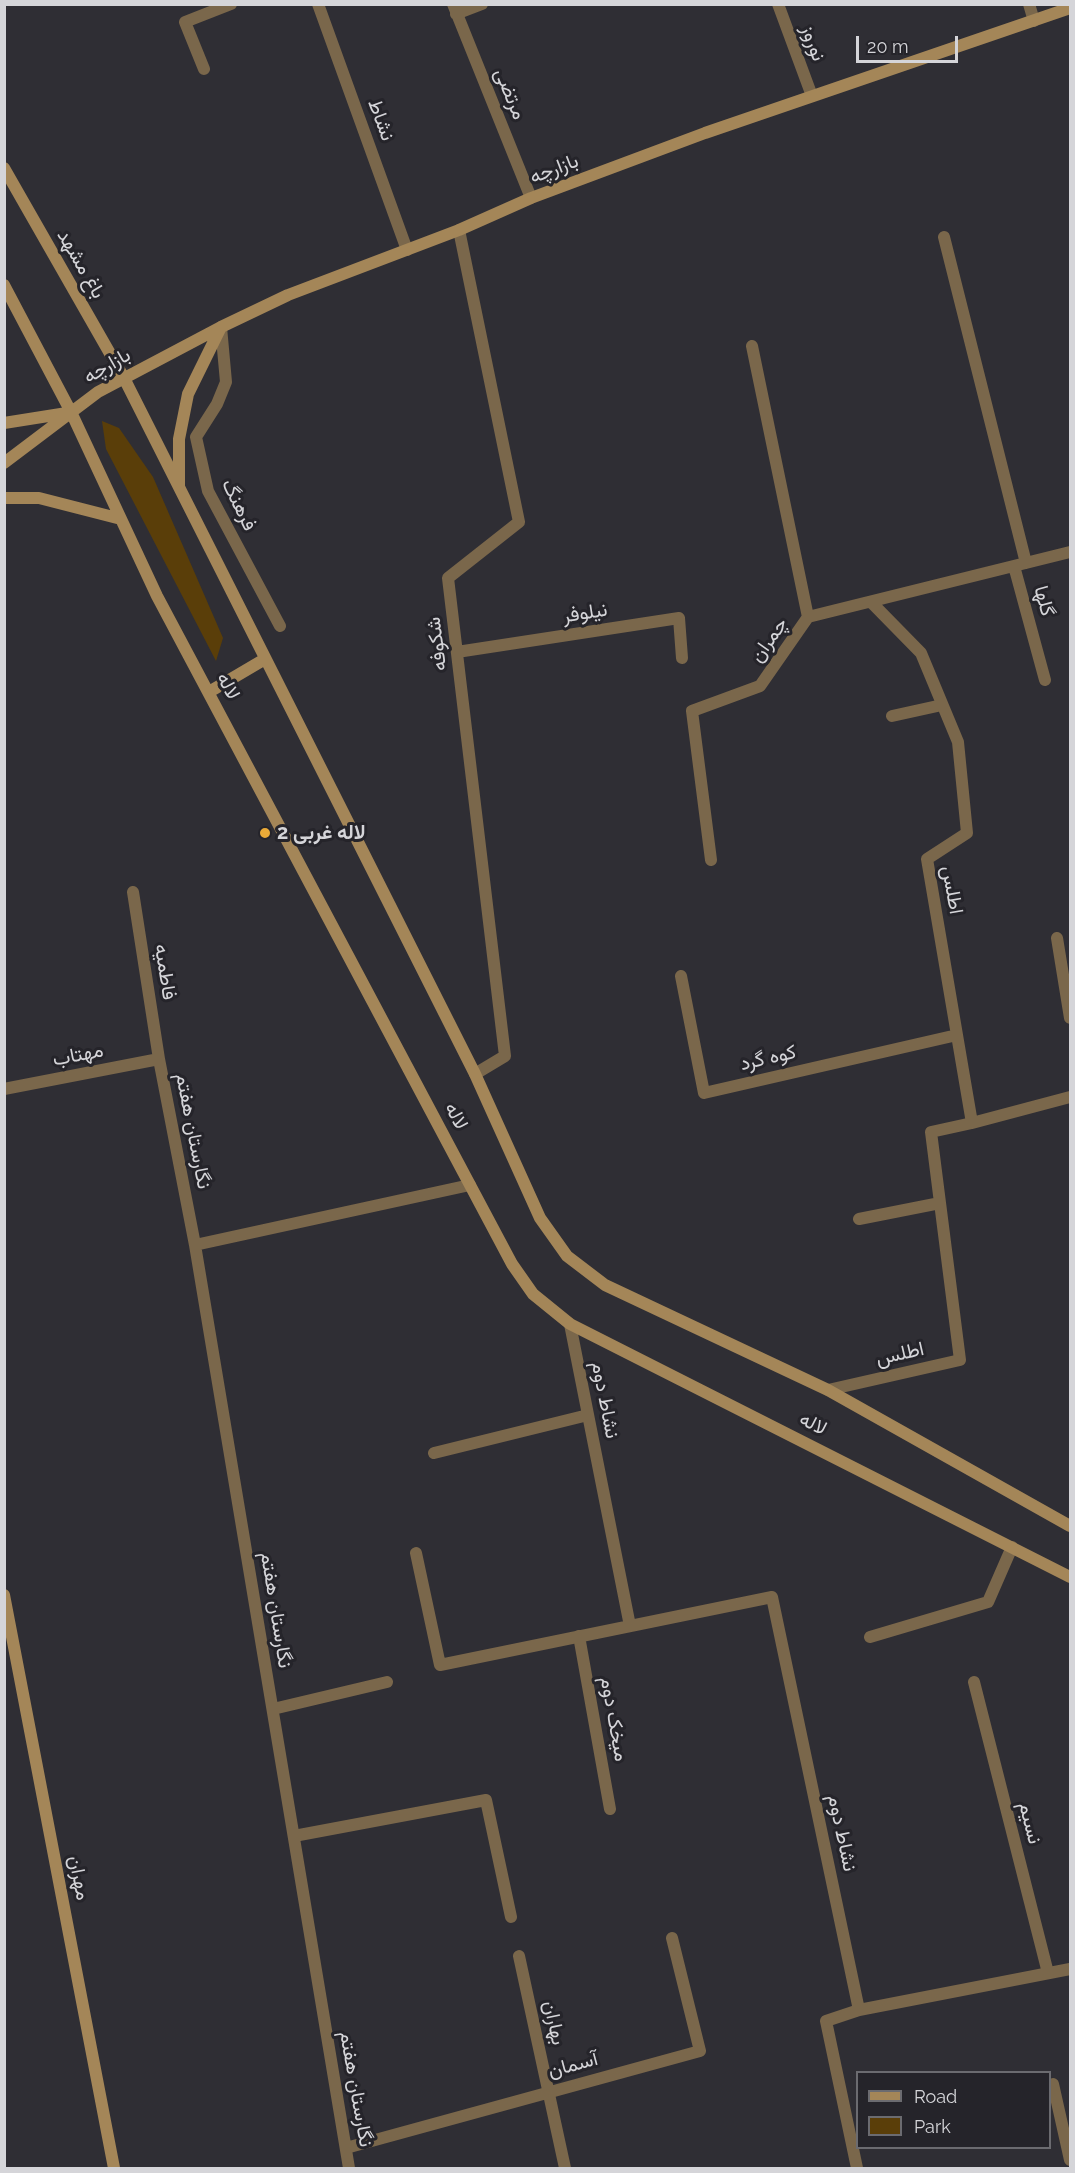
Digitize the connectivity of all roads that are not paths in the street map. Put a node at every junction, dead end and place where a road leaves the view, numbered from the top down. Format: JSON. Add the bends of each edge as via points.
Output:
{"nodes":[{"id":1,"x":231,"y":4,"type":"edge"},
{"id":2,"x":318,"y":4,"type":"edge"},
{"id":3,"x":482,"y":4,"type":"edge"},
{"id":4,"x":778,"y":4,"type":"edge"},
{"id":5,"x":1029,"y":4,"type":"edge"},
{"id":6,"x":454,"y":9,"type":"edge"},
{"id":7,"x":1071,"y":9,"type":"edge"},
{"id":8,"x":1034,"y":21,"type":"junction"},
{"id":9,"x":204,"y":69,"type":"dead end"},
{"id":10,"x":812,"y":96,"type":"junction"},
{"id":11,"x":4,"y":168,"type":"edge"},
{"id":12,"x":531,"y":198,"type":"junction"},
{"id":13,"x":459,"y":230,"type":"junction"},
{"id":14,"x":945,"y":237,"type":"dead end"},
{"id":15,"x":407,"y":250,"type":"junction"},
{"id":16,"x":4,"y":285,"type":"edge"},
{"id":17,"x":221,"y":327,"type":"junction"},
{"id":18,"x":752,"y":346,"type":"dead end"},
{"id":19,"x":124,"y":378,"type":"junction"},
{"id":20,"x":71,"y":412,"type":"junction"},
{"id":21,"x":4,"y":423,"type":"edge"},
{"id":22,"x":4,"y":462,"type":"edge"},
{"id":23,"x":179,"y":489,"type":"junction"},
{"id":24,"x":4,"y":498,"type":"edge"},
{"id":25,"x":120,"y":519,"type":"junction"},
{"id":26,"x":1071,"y":552,"type":"edge"},
{"id":27,"x":1020,"y":565,"type":"junction"},
{"id":28,"x":872,"y":602,"type":"junction"},
{"id":29,"x":808,"y":617,"type":"junction"},
{"id":30,"x":280,"y":626,"type":"dead end"},
{"id":31,"x":457,"y":652,"type":"junction"},
{"id":32,"x":682,"y":658,"type":"dead end"},
{"id":33,"x":265,"y":659,"type":"junction"},
{"id":34,"x":1045,"y":680,"type":"dead end"},
{"id":35,"x":209,"y":692,"type":"junction"},
{"id":36,"x":942,"y":705,"type":"junction"},
{"id":37,"x":892,"y":717,"type":"dead end"},
{"id":38,"x":711,"y":860,"type":"dead end"},
{"id":39,"x":133,"y":892,"type":"dead end"},
{"id":40,"x":1057,"y":938,"type":"dead end"},
{"id":41,"x":681,"y":976,"type":"dead end"},
{"id":42,"x":1071,"y":1018,"type":"edge"},
{"id":43,"x":957,"y":1035,"type":"junction"},
{"id":44,"x":159,"y":1059,"type":"junction"},
{"id":45,"x":475,"y":1074,"type":"junction"},
{"id":46,"x":4,"y":1089,"type":"edge"},
{"id":47,"x":1071,"y":1097,"type":"edge"},
{"id":48,"x":972,"y":1123,"type":"junction"},
{"id":49,"x":470,"y":1185,"type":"junction"},
{"id":50,"x":940,"y":1203,"type":"junction"},
{"id":51,"x":859,"y":1219,"type":"dead end"},
{"id":52,"x":195,"y":1245,"type":"junction"},
{"id":53,"x":570,"y":1324,"type":"junction"},
{"id":54,"x":828,"y":1390,"type":"junction"},
{"id":55,"x":588,"y":1416,"type":"junction"},
{"id":56,"x":434,"y":1453,"type":"dead end"},
{"id":57,"x":1071,"y":1526,"type":"edge"},
{"id":58,"x":1012,"y":1547,"type":"junction"},
{"id":59,"x":416,"y":1553,"type":"dead end"},
{"id":60,"x":1071,"y":1577,"type":"edge"},
{"id":61,"x":4,"y":1595,"type":"edge"},
{"id":62,"x":630,"y":1626,"type":"junction"},
{"id":63,"x":579,"y":1636,"type":"junction"},
{"id":64,"x":870,"y":1637,"type":"dead end"},
{"id":65,"x":387,"y":1682,"type":"dead end"},
{"id":66,"x":974,"y":1682,"type":"dead end"},
{"id":67,"x":273,"y":1709,"type":"junction"},
{"id":68,"x":610,"y":1809,"type":"dead end"},
{"id":69,"x":294,"y":1836,"type":"junction"},
{"id":70,"x":511,"y":1917,"type":"dead end"},
{"id":71,"x":672,"y":1938,"type":"dead end"},
{"id":72,"x":519,"y":1956,"type":"dead end"},
{"id":73,"x":1071,"y":1969,"type":"edge"},
{"id":74,"x":1048,"y":1973,"type":"junction"},
{"id":75,"x":859,"y":2010,"type":"junction"},
{"id":76,"x":1053,"y":2084,"type":"dead end"},
{"id":77,"x":548,"y":2092,"type":"junction"},
{"id":78,"x":345,"y":2148,"type":"junction"},
{"id":79,"x":1071,"y":2160,"type":"edge"},
{"id":80,"x":114,"y":2169,"type":"edge"},
{"id":81,"x":350,"y":2169,"type":"edge"},
{"id":82,"x":565,"y":2169,"type":"edge"},
{"id":83,"x":857,"y":2169,"type":"edge"}],
"edges":[{"from":1,"to":9,"type":"street","via":[[185,22]]},
{"from":2,"to":15,"type":"street","name":"نشاط"},
{"from":3,"to":6,"type":"street"},
{"from":4,"to":10,"type":"street","name":"نوروز"},
{"from":5,"to":8,"type":"street"},
{"from":6,"to":12,"type":"street","name":"مرتضی"},
{"from":7,"to":8,"type":"main road","name":"بازارچه"},
{"from":8,"to":10,"type":"main road","name":"بازارچه"},
{"from":10,"to":12,"type":"main road","name":"بازارچه"},
{"from":11,"to":19,"type":"main road","name":"باغ مشهد"},
{"from":12,"to":13,"type":"main road","name":"بازارچه"},
{"from":13,"to":15,"type":"main road","name":"بازارچه"},
{"from":13,"to":31,"type":"street","name":"شکوفه","via":[[519,522],[448,578]]},
{"from":14,"to":27,"type":"street"},
{"from":15,"to":17,"type":"main road","name":"بازارچه","via":[[288,295]]},
{"from":16,"to":20,"type":"main road"},
{"from":17,"to":19,"type":"main road","name":"بازارچه"},
{"from":17,"to":23,"type":"main road","via":[[188,394],[179,439]]},
{"from":17,"to":30,"type":"street","name":"فرهنگ","via":[[226,382],[196,437],[208,491]]},
{"from":18,"to":29,"type":"street"},
{"from":19,"to":20,"type":"main road","name":"بازارچه"},
{"from":19,"to":23,"type":"main road","name":"لاله"},
{"from":20,"to":21,"type":"main road","name":"بازارچه"},
{"from":20,"to":22,"type":"main road","name":"بازارچه"},
{"from":20,"to":25,"type":"main road","name":"لاله"},
{"from":23,"to":33,"type":"main road","name":"لاله"},
{"from":24,"to":25,"type":"main road","via":[[39,498]]},
{"from":25,"to":35,"type":"main road","name":"لاله"},
{"from":26,"to":27,"type":"street","name":"چمران"},
{"from":27,"to":28,"type":"street","name":"چمران"},
{"from":27,"to":34,"type":"street","name":"گلها"},
{"from":28,"to":29,"type":"street","name":"چمران"},
{"from":28,"to":36,"type":"street","name":"اطلس","via":[[921,652]]},
{"from":29,"to":38,"type":"street","name":"چمران","via":[[760,686],[692,711]]},
{"from":31,"to":32,"type":"street","name":"نیلوفر","via":[[679,618]]},
{"from":31,"to":45,"type":"street","name":"شکوفه","via":[[505,1056]]},
{"from":33,"to":35,"type":"main road"},
{"from":33,"to":45,"type":"main road","name":"لاله"},
{"from":35,"to":49,"type":"main road","name":"لاله"},
{"from":36,"to":37,"type":"street"},
{"from":36,"to":43,"type":"street","name":"اطلس","via":[[958,742],[967,833],[927,860]]},
{"from":39,"to":44,"type":"street","name":"فاطمیه"},
{"from":40,"to":42,"type":"street"},
{"from":41,"to":43,"type":"street","name":"کوه گرد","via":[[704,1093]]},
{"from":43,"to":48,"type":"street","name":"اطلس"},
{"from":44,"to":46,"type":"street","name":"مهتاب"},
{"from":44,"to":52,"type":"street","name":"نگارستان هفتم"},
{"from":45,"to":54,"type":"main road","name":"لاله","via":[[540,1218],[567,1256],[605,1285]]},
{"from":47,"to":48,"type":"street","name":"اطلس"},
{"from":48,"to":50,"type":"street","name":"اطلس","via":[[931,1132]]},
{"from":49,"to":52,"type":"street"},
{"from":49,"to":53,"type":"main road","name":"لاله","via":[[512,1264],[533,1294]]},
{"from":50,"to":51,"type":"street"},
{"from":50,"to":54,"type":"street","name":"اطلس","via":[[960,1360]]},
{"from":52,"to":67,"type":"street","name":"نگارستان هفتم"},
{"from":53,"to":55,"type":"street","name":"نشاط دوم"},
{"from":53,"to":58,"type":"main road","name":"لاله"},
{"from":54,"to":57,"type":"main road","name":"لاله"},
{"from":55,"to":56,"type":"street"},
{"from":55,"to":62,"type":"street","name":"نشاط دوم"},
{"from":58,"to":60,"type":"main road","name":"لاله"},
{"from":58,"to":64,"type":"street","via":[[988,1602]]},
{"from":59,"to":63,"type":"street","name":"نشاط دوم","via":[[440,1665]]},
{"from":61,"to":80,"type":"main road","name":"مهران"},
{"from":62,"to":63,"type":"street","name":"نشاط دوم"},
{"from":62,"to":75,"type":"street","name":"نشاط دوم","via":[[772,1597]]},
{"from":63,"to":68,"type":"street","name":"میخک دوم"},
{"from":65,"to":67,"type":"street"},
{"from":66,"to":74,"type":"street","name":"نسیم"},
{"from":67,"to":69,"type":"street","name":"نگارستان هفتم"},
{"from":69,"to":70,"type":"street","via":[[486,1800]]},
{"from":69,"to":78,"type":"street","name":"نگارستان هفتم"},
{"from":71,"to":77,"type":"street","name":"آسمان","via":[[700,2050]]},
{"from":72,"to":77,"type":"street","name":"بهاران"},
{"from":73,"to":74,"type":"street"},
{"from":74,"to":75,"type":"street"},
{"from":75,"to":83,"type":"street","via":[[826,2021]]},
{"from":76,"to":79,"type":"street"},
{"from":77,"to":78,"type":"street","name":"آسمان"},
{"from":77,"to":82,"type":"street","name":"بهاران"},
{"from":78,"to":81,"type":"street","name":"نگارستان هفتم"}]}
